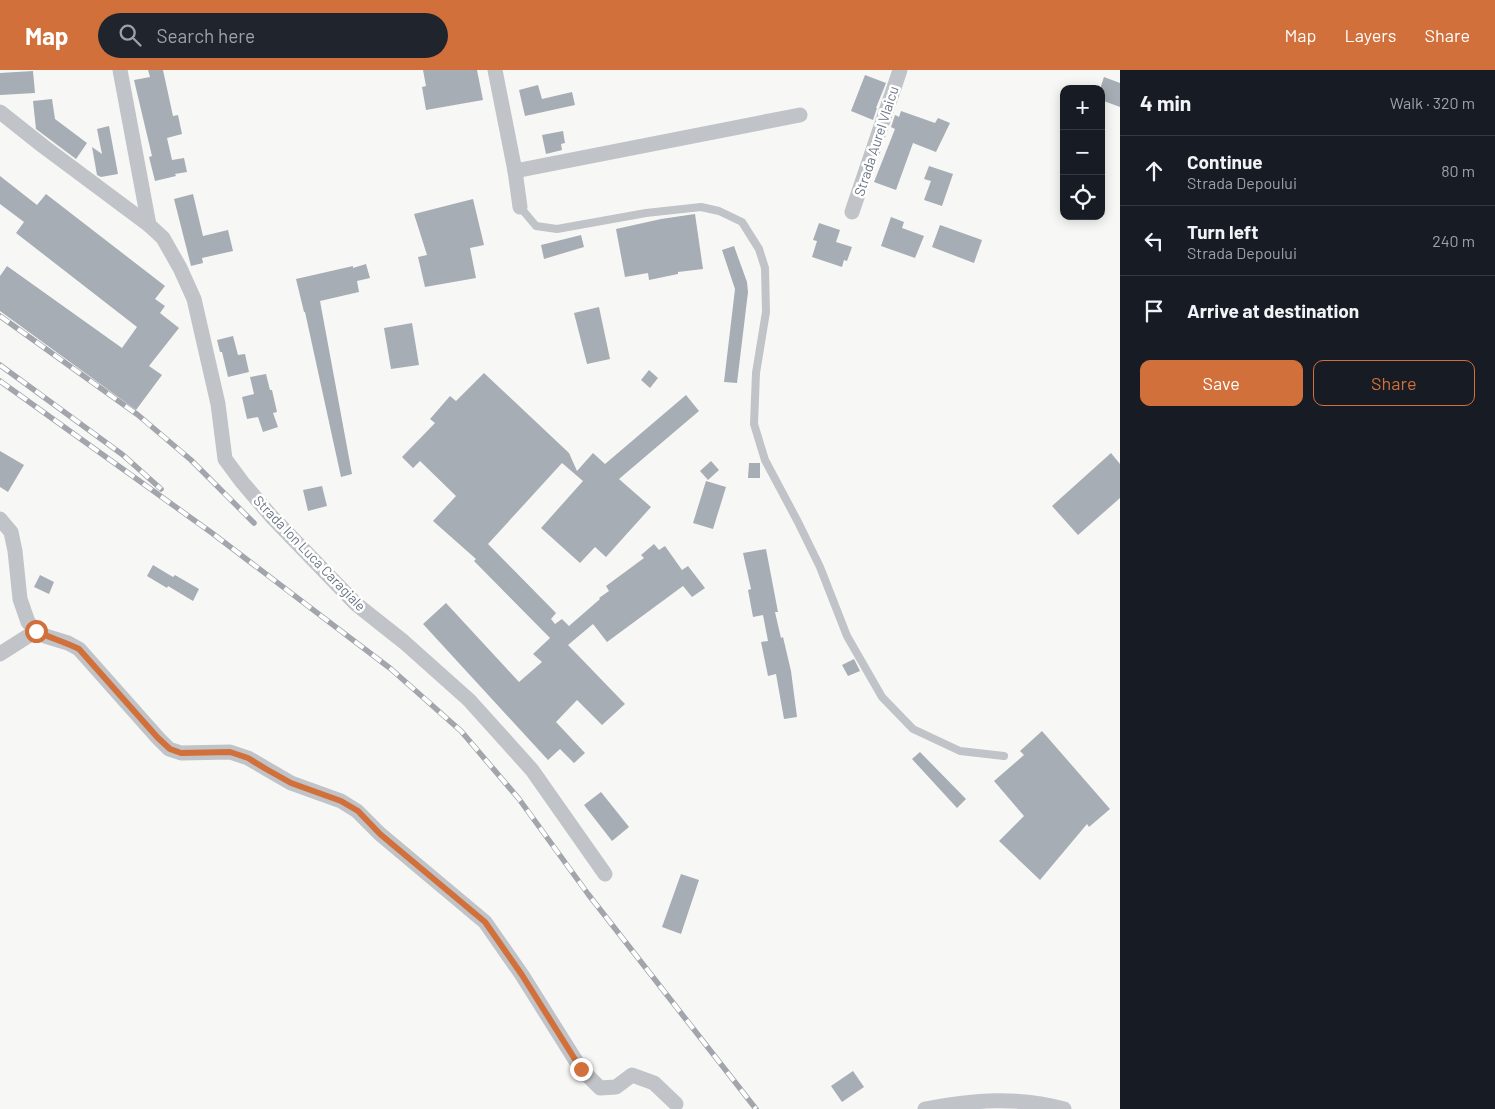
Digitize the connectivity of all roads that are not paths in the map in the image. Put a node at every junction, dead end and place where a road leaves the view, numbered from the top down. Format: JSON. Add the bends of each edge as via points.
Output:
{"nodes":[{"id":1,"x":120,"y":70,"type":"edge"},
{"id":2,"x":495,"y":70,"type":"edge"},
{"id":3,"x":900,"y":70,"type":"edge"},
{"id":4,"x":0,"y":112,"type":"edge"},
{"id":5,"x":800,"y":115,"type":"dead end"},
{"id":6,"x":515,"y":171,"type":"junction"},
{"id":7,"x":520,"y":207,"type":"joint"},
{"id":8,"x":852,"y":212,"type":"dead end"},
{"id":9,"x":149,"y":225,"type":"junction"},
{"id":10,"x":0,"y":519,"type":"edge"},
{"id":11,"x":36,"y":631,"type":"junction"},
{"id":12,"x":0,"y":654,"type":"edge"},
{"id":13,"x":1004,"y":756,"type":"dead end"},
{"id":14,"x":605,"y":874,"type":"dead end"},
{"id":15,"x":676,"y":1104,"type":"dead end"},
{"id":16,"x":925,"y":1109,"type":"edge"},
{"id":17,"x":1064,"y":1109,"type":"edge"}],
"edges":[{"from":1,"to":9,"type":"street"},
{"from":2,"to":6,"type":"street"},
{"from":3,"to":8,"type":"street","name":"Strada Aurel Vlaicu"},
{"from":4,"to":9,"type":"street","name":"Strada Ion Luca Caragiale"},
{"from":5,"to":6,"type":"street"},
{"from":6,"to":7,"type":"street"},
{"from":7,"to":13,"type":"lane","via":[[536,226],[557,229],[646,213],[701,208],[719,211],[742,222],[759,249],[765,268],[766,312],[756,373],[754,424],[765,460],[820,567],[847,636],[882,697],[913,729],[960,750]]},
{"from":9,"to":14,"type":"street","name":"Strada Ion Luca Caragiale","via":[[163,238],[194,299],[218,404],[225,459],[271,516],[356,604],[469,700],[532,770]]},
{"from":10,"to":11,"type":"street","via":[[11,532],[20,598],[28,622]]},
{"from":11,"to":12,"type":"street"},
{"from":11,"to":15,"type":"street","via":[[79,649],[170,749],[181,753],[230,752],[248,758],[291,783],[341,801],[358,811],[380,834],[485,922],[581,1069],[600,1088],[616,1087],[632,1075],[654,1083]]},
{"from":16,"to":17,"type":"street","via":[[993,1100]]}]}
